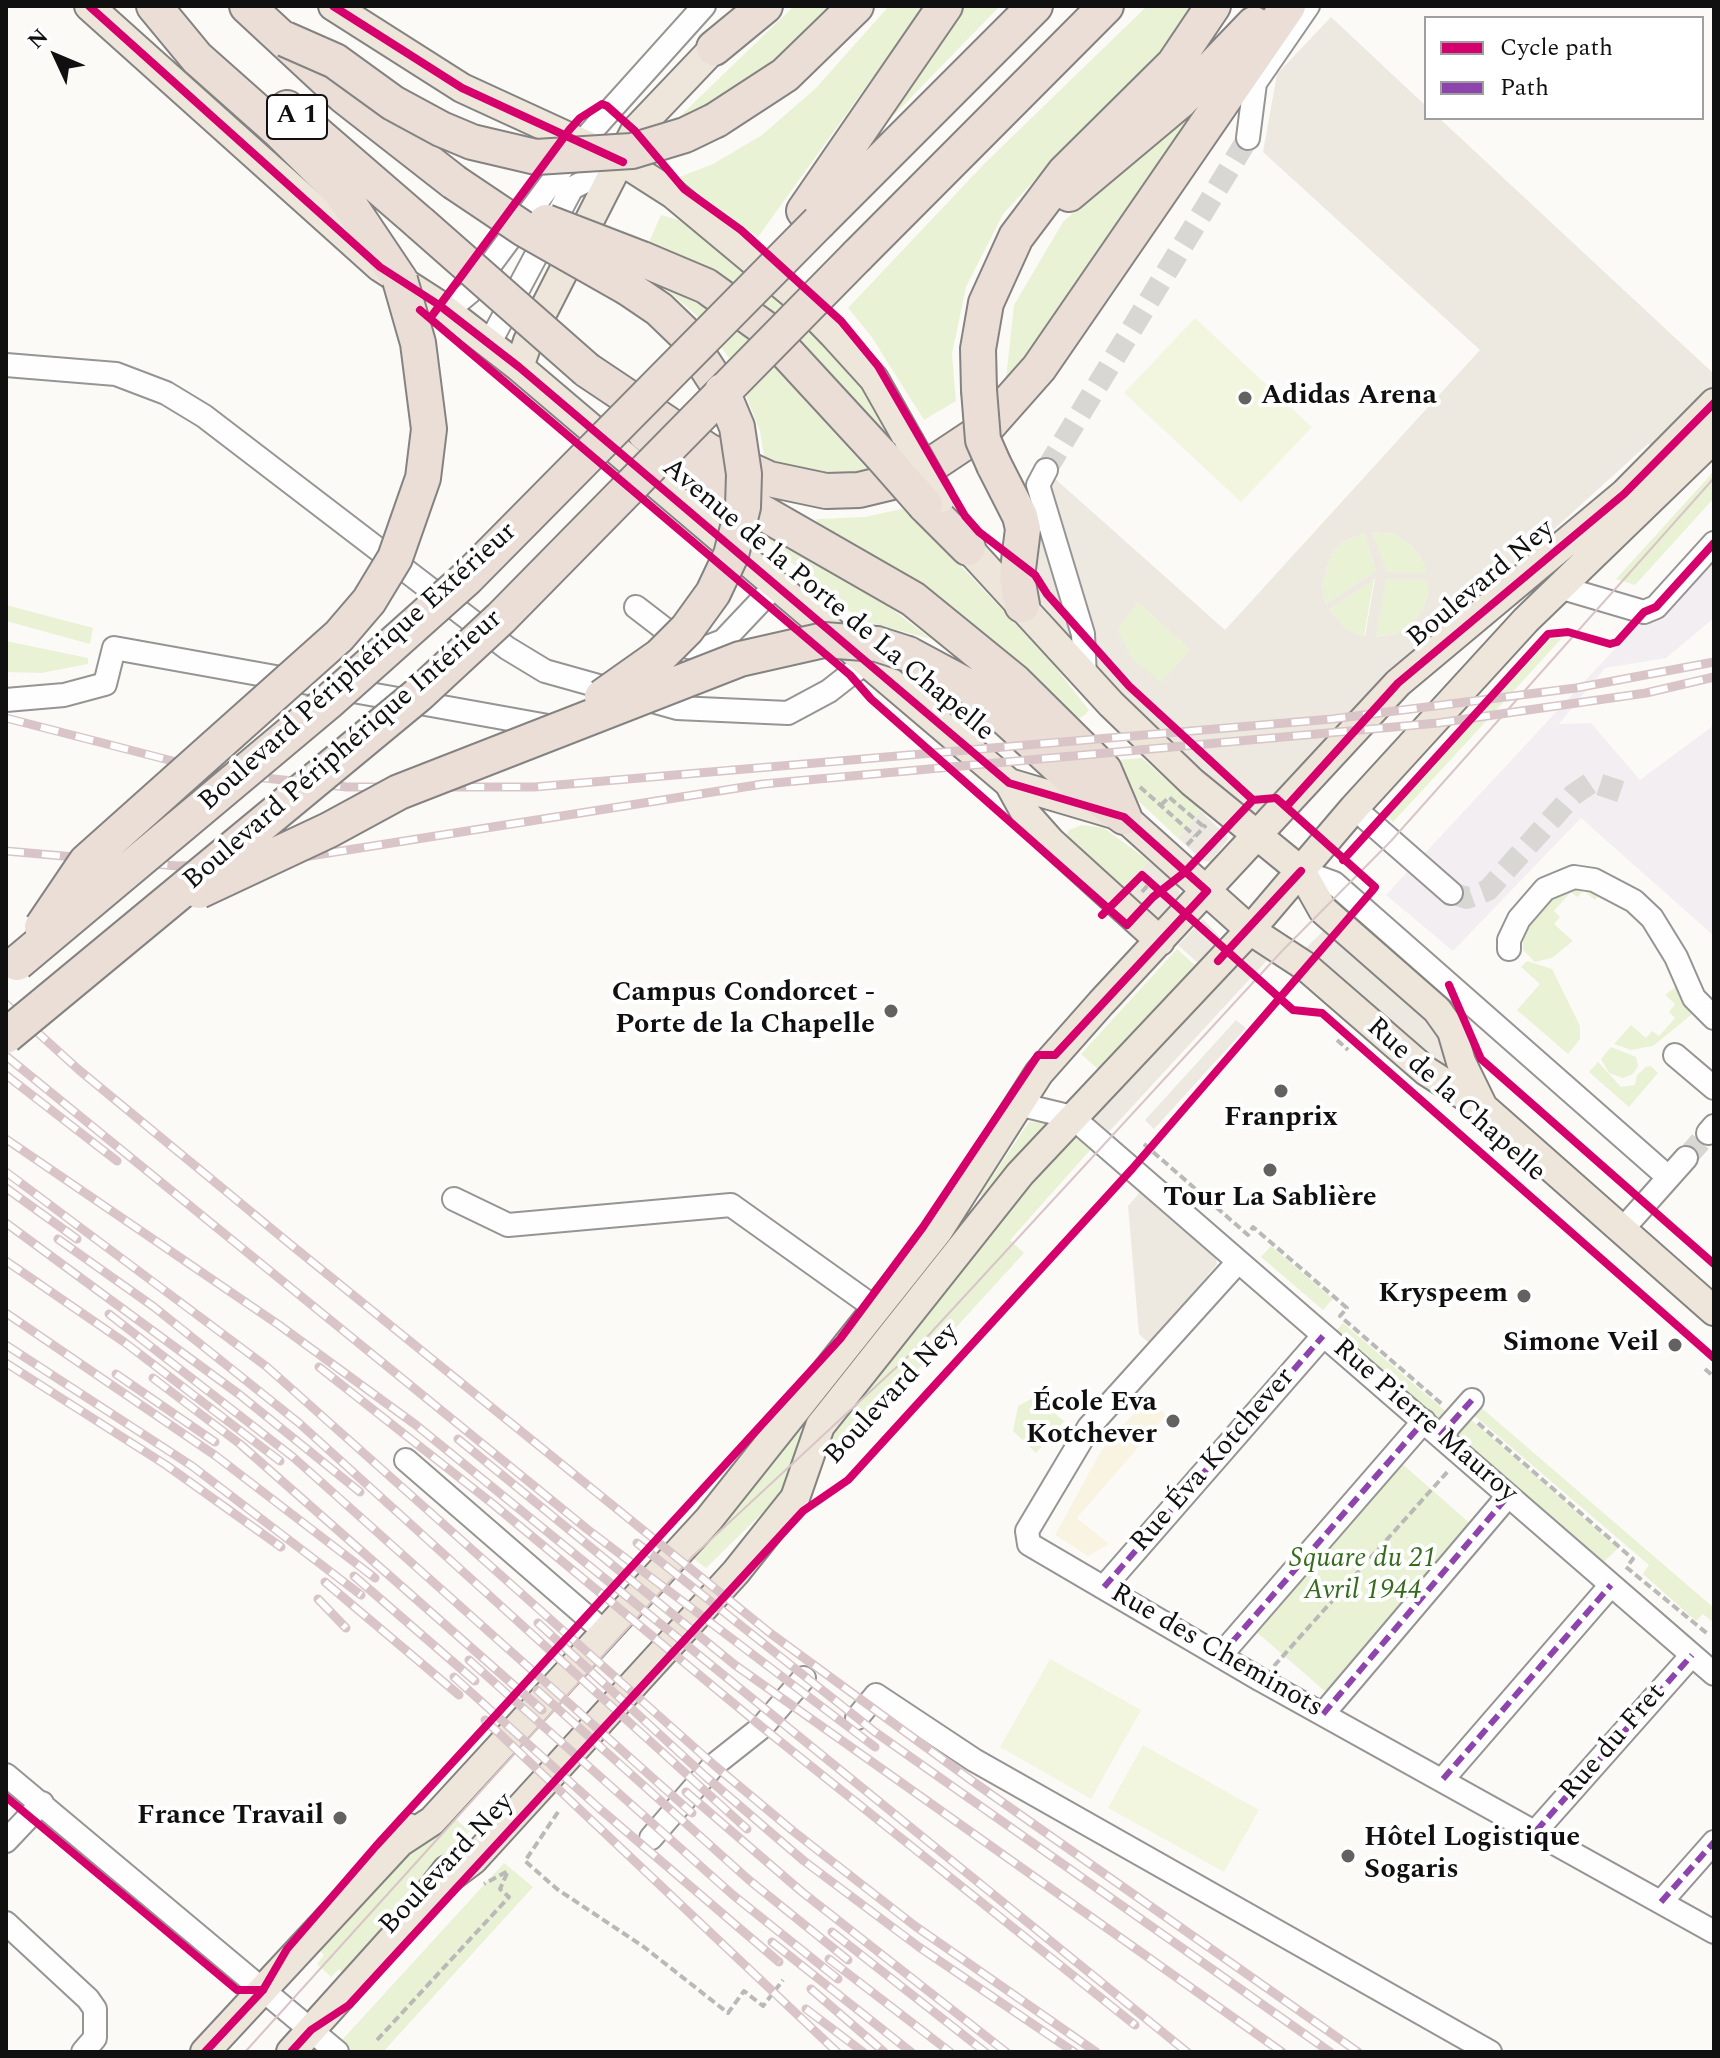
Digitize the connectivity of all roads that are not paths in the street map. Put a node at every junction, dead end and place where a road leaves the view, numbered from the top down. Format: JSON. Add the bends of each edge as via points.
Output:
{"nodes":[{"id":1,"x":89,"y":6,"type":"edge"},
{"id":2,"x":247,"y":6,"type":"edge"},
{"id":3,"x":333,"y":6,"type":"edge"},
{"id":4,"x":704,"y":6,"type":"edge"},
{"id":5,"x":748,"y":6,"type":"edge"},
{"id":6,"x":765,"y":6,"type":"edge"},
{"id":7,"x":856,"y":6,"type":"edge"},
{"id":8,"x":945,"y":6,"type":"edge"},
{"id":9,"x":1035,"y":6,"type":"edge"},
{"id":10,"x":1106,"y":6,"type":"edge"},
{"id":11,"x":1213,"y":6,"type":"edge"},
{"id":12,"x":1269,"y":6,"type":"edge"},
{"id":13,"x":1288,"y":6,"type":"edge"},
{"id":14,"x":1308,"y":6,"type":"edge"},
{"id":15,"x":161,"y":13,"type":"edge"},
{"id":16,"x":285,"y":39,"type":"junction"},
{"id":17,"x":714,"y":48,"type":"junction"},
{"id":18,"x":1248,"y":138,"type":"tunnel mouth"},
{"id":19,"x":571,"y":139,"type":"junction"},
{"id":20,"x":623,"y":162,"type":"junction"},
{"id":21,"x":812,"y":216,"type":"junction"},
{"id":22,"x":1016,"y":237,"type":"junction"},
{"id":23,"x":635,"y":273,"type":"junction"},
{"id":24,"x":435,"y":303,"type":"junction"},
{"id":25,"x":505,"y":356,"type":"junction"},
{"id":26,"x":6,"y":365,"type":"edge"},
{"id":27,"x":587,"y":370,"type":"junction"},
{"id":28,"x":1714,"y":403,"type":"edge"},
{"id":29,"x":1714,"y":438,"type":"edge"},
{"id":30,"x":895,"y":448,"type":"junction"},
{"id":31,"x":1046,"y":470,"type":"tunnel mouth"},
{"id":32,"x":1714,"y":543,"type":"edge"},
{"id":33,"x":968,"y":548,"type":"joint"},
{"id":34,"x":775,"y":586,"type":"junction"},
{"id":35,"x":1559,"y":587,"type":"junction"},
{"id":36,"x":1022,"y":605,"type":"junction"},
{"id":37,"x":636,"y":607,"type":"dead end"},
{"id":38,"x":866,"y":662,"type":"junction"},
{"id":39,"x":1085,"y":677,"type":"junction"},
{"id":40,"x":614,"y":690,"type":"junction"},
{"id":41,"x":6,"y":700,"type":"edge"},
{"id":42,"x":559,"y":727,"type":"junction"},
{"id":43,"x":1009,"y":783,"type":"junction"},
{"id":44,"x":1354,"y":808,"type":"junction"},
{"id":45,"x":1124,"y":817,"type":"junction"},
{"id":46,"x":1258,"y":837,"type":"junction"},
{"id":47,"x":1301,"y":871,"type":"junction"},
{"id":48,"x":1207,"y":891,"type":"junction"},
{"id":49,"x":1451,"y":893,"type":"dead end"},
{"id":50,"x":158,"y":909,"type":"junction"},
{"id":51,"x":1250,"y":930,"type":"junction"},
{"id":52,"x":1160,"y":941,"type":"junction"},
{"id":53,"x":1509,"y":949,"type":"dead end"},
{"id":54,"x":11,"y":968,"type":"edge"},
{"id":55,"x":1714,"y":1018,"type":"edge"},
{"id":56,"x":6,"y":1036,"type":"edge"},
{"id":57,"x":1675,"y":1055,"type":"dead end"},
{"id":58,"x":1714,"y":1088,"type":"edge"},
{"id":59,"x":1018,"y":1104,"type":"junction"},
{"id":60,"x":1484,"y":1108,"type":"junction"},
{"id":61,"x":1072,"y":1117,"type":"junction"},
{"id":62,"x":1686,"y":1158,"type":"tunnel mouth"},
{"id":63,"x":1668,"y":1177,"type":"junction"},
{"id":64,"x":454,"y":1199,"type":"dead end"},
{"id":65,"x":1621,"y":1231,"type":"junction"},
{"id":66,"x":1238,"y":1262,"type":"junction"},
{"id":67,"x":878,"y":1310,"type":"junction"},
{"id":68,"x":1714,"y":1311,"type":"edge"},
{"id":69,"x":1323,"y":1336,"type":"junction"},
{"id":70,"x":1464,"y":1409,"type":"road end"},
{"id":71,"x":791,"y":1417,"type":"junction"},
{"id":72,"x":1432,"y":1428,"type":"junction"},
{"id":73,"x":406,"y":1460,"type":"dead end"},
{"id":74,"x":1508,"y":1496,"type":"junction"},
{"id":75,"x":1611,"y":1585,"type":"junction"},
{"id":76,"x":1104,"y":1587,"type":"junction"},
{"id":77,"x":593,"y":1622,"type":"junction"},
{"id":78,"x":1692,"y":1655,"type":"junction"},
{"id":79,"x":1220,"y":1656,"type":"junction"},
{"id":80,"x":1714,"y":1674,"type":"edge"},
{"id":81,"x":804,"y":1678,"type":"dead end"},
{"id":82,"x":1323,"y":1714,"type":"junction"},
{"id":83,"x":857,"y":1718,"type":"dead end"},
{"id":84,"x":6,"y":1775,"type":"edge"},
{"id":85,"x":1443,"y":1779,"type":"junction"},
{"id":86,"x":42,"y":1803,"type":"junction"},
{"id":87,"x":1536,"y":1831,"type":"junction"},
{"id":88,"x":651,"y":1838,"type":"dead end"},
{"id":89,"x":6,"y":1841,"type":"edge"},
{"id":90,"x":400,"y":1842,"type":"junction"},
{"id":91,"x":1714,"y":1842,"type":"edge"},
{"id":92,"x":1661,"y":1902,"type":"junction"},
{"id":93,"x":6,"y":1923,"type":"edge"},
{"id":94,"x":1714,"y":1932,"type":"edge"},
{"id":95,"x":263,"y":1990,"type":"junction"},
{"id":96,"x":311,"y":2030,"type":"junction"},
{"id":97,"x":83,"y":2052,"type":"edge"},
{"id":98,"x":205,"y":2052,"type":"edge"},
{"id":99,"x":291,"y":2052,"type":"edge"},
{"id":100,"x":337,"y":2052,"type":"edge"},
{"id":101,"x":1490,"y":2052,"type":"edge"}],
"edges":[{"from":1,"to":24,"type":"main road","name":"Avenue de la Porte de La Chapelle","via":[[380,267]]},
{"from":2,"to":16,"type":"highway","number":"A 1"},
{"from":3,"to":19,"type":"main road","via":[[462,88]]},
{"from":4,"to":19,"type":"street"},
{"from":5,"to":17,"type":"street"},
{"from":6,"to":17,"type":"highway"},
{"from":7,"to":16,"type":"highway","bridge":true,"via":[[785,75],[685,135],[632,151],[536,157],[441,129],[393,103],[335,61]]},
{"from":8,"to":21,"type":"highway"},
{"from":9,"to":21,"type":"highway","name":"Boulevard Périphérique Extérieur"},
{"from":10,"to":50,"type":"highway","name":"Boulevard Périphérique Intérieur","bridge":true,"via":[[501,618],[418,695]]},
{"from":11,"to":22,"type":"highway","via":[[1174,64],[1065,172]]},
{"from":12,"to":22,"type":"highway","via":[[1180,101]]},
{"from":13,"to":27,"type":"highway","via":[[1039,368],[985,429],[913,477],[837,491],[769,479],[708,451]]},
{"from":14,"to":18,"type":"street","via":[[1255,83]]},
{"from":15,"to":27,"type":"highway","number":"A 1","bridge":true,"via":[[209,41]]},
{"from":15,"to":54,"type":"highway","bridge":true,"via":[[197,58],[341,192],[400,280],[425,387],[429,429],[423,478],[395,558],[369,601],[339,636],[86,862]]},
{"from":16,"to":23,"type":"highway","number":"A 1","bridge":true,"via":[[344,96],[454,182],[585,238]]},
{"from":17,"to":20,"type":"main road","via":[[635,131]]},
{"from":19,"to":20,"type":"main road"},
{"from":19,"to":24,"type":"street","via":[[470,292]]},
{"from":20,"to":25,"type":"main road","via":[[528,341]]},
{"from":20,"to":30,"type":"main road","via":[[723,233],[799,299],[874,379]]},
{"from":21,"to":54,"type":"highway","name":"Boulevard Périphérique Extérieur","bridge":true,"via":[[741,301],[467,578]]},
{"from":22,"to":36,"type":"highway","bridge":true,"via":[[986,303],[978,349],[983,440],[1023,529],[1017,577]]},
{"from":23,"to":30,"type":"highway","via":[[706,286],[763,327]]},
{"from":23,"to":42,"type":"highway","bridge":true,"via":[[659,309],[685,334],[722,391],[742,445],[744,488],[736,539],[719,582],[697,617],[660,656]]},
{"from":24,"to":25,"type":"main road","name":"Avenue de la Porte de La Chapelle"},
{"from":25,"to":34,"type":"main road","name":"Avenue de la Porte de La Chapelle"},
{"from":26,"to":40,"type":"street","via":[[116,374],[166,393],[204,416],[527,663]]},
{"from":27,"to":45,"type":"highway","via":[[645,433],[704,479],[913,599],[1015,682],[1104,770]]},
{"from":28,"to":46,"type":"main road","name":"Boulevard Ney","via":[[1624,494],[1398,683]]},
{"from":29,"to":35,"type":"main road","name":"Boulevard Ney"},
{"from":30,"to":33,"type":"highway","bridge":true},
{"from":31,"to":39,"type":"street","via":[[1038,485],[1083,634]]},
{"from":32,"to":35,"type":"street","name":"Boulevard Ney","via":[[1656,607],[1644,612]]},
{"from":33,"to":36,"type":"main road"},
{"from":34,"to":37,"type":"street","via":[[723,641],[702,649],[688,647]]},
{"from":34,"to":38,"type":"main road","name":"Avenue de la Porte de La Chapelle"},
{"from":35,"to":44,"type":"main road","name":"Boulevard Ney"},
{"from":36,"to":39,"type":"main road"},
{"from":38,"to":40,"type":"street","via":[[829,691],[788,713],[677,708]]},
{"from":38,"to":43,"type":"main road","name":"Avenue de la Porte de La Chapelle"},
{"from":39,"to":46,"type":"main road","via":[[1192,782]]},
{"from":40,"to":41,"type":"street","via":[[599,724],[576,731],[114,648],[105,684],[64,695]]},
{"from":42,"to":45,"type":"highway","bridge":true,"via":[[740,659],[801,643],[859,641],[928,662],[982,695],[1072,779]]},
{"from":42,"to":50,"type":"highway","bridge":true,"via":[[399,792]]},
{"from":43,"to":45,"type":"main road","name":"Avenue de la Porte de La Chapelle"},
{"from":43,"to":52,"type":"main road","name":"Avenue de la Porte de La Chapelle","via":[[1026,814],[1050,841],[1129,897]]},
{"from":44,"to":47,"type":"main road","name":"Boulevard Ney"},
{"from":44,"to":49,"type":"street"},
{"from":45,"to":48,"type":"main road","name":"Avenue de la Porte de La Chapelle","via":[[1186,859]]},
{"from":46,"to":47,"type":"main road"},
{"from":46,"to":48,"type":"main road","name":"Boulevard Ney"},
{"from":47,"to":51,"type":"main road","name":"Boulevard Ney"},
{"from":47,"to":60,"type":"main road","name":"Rue de la Chapelle","via":[[1323,910],[1446,1021]]},
{"from":47,"to":63,"type":"street","via":[[1334,883]]},
{"from":48,"to":51,"type":"main road","name":"Rue de la Chapelle"},
{"from":48,"to":52,"type":"main road","name":"Boulevard Ney"},
{"from":50,"to":56,"type":"highway","name":"Boulevard Périphérique Intérieur","bridge":true},
{"from":51,"to":60,"type":"main road","name":"Rue de la Chapelle","via":[[1305,966],[1426,1071]]},
{"from":51,"to":61,"type":"main road","name":"Boulevard Ney"},
{"from":52,"to":59,"type":"main road","name":"Boulevard Ney","via":[[1055,1055]]},
{"from":53,"to":55,"type":"street","via":[[1519,919],[1545,889],[1574,877],[1594,880],[1634,901],[1652,918],[1694,998]]},
{"from":57,"to":58,"type":"street"},
{"from":59,"to":61,"type":"street"},
{"from":59,"to":67,"type":"main road","name":"Boulevard Ney","via":[[938,1231]]},
{"from":60,"to":65,"type":"main road","name":"Rue de la Chapelle"},
{"from":61,"to":66,"type":"street","name":"Rue Pierre Mauroy"},
{"from":61,"to":96,"type":"main road","name":"Boulevard Ney","via":[[980,1222],[820,1426],[800,1489],[787,1510],[723,1562],[460,1849],[437,1887]]},
{"from":62,"to":63,"type":"street"},
{"from":63,"to":65,"type":"street"},
{"from":64,"to":67,"type":"street","via":[[508,1225],[731,1205]]},
{"from":65,"to":68,"type":"main road","name":"Rue de la Chapelle"},
{"from":66,"to":69,"type":"street","name":"Rue Pierre Mauroy"},
{"from":66,"to":76,"type":"street","name":"Rue des Cheminots","via":[[1089,1427],[1027,1531],[1029,1544],[1038,1551]]},
{"from":67,"to":71,"type":"main road","name":"Boulevard Ney"},
{"from":69,"to":72,"type":"street","name":"Rue Pierre Mauroy"},
{"from":69,"to":76,"type":"street","name":"Rue Éva Kotchever"},
{"from":70,"to":72,"type":"street"},
{"from":71,"to":77,"type":"main road","name":"Boulevard Ney"},
{"from":71,"to":90,"type":"main road","name":"Boulevard Ney","via":[[709,1519],[432,1821]]},
{"from":72,"to":74,"type":"street","name":"Rue Pierre Mauroy"},
{"from":72,"to":79,"type":"street"},
{"from":73,"to":77,"type":"street"},
{"from":74,"to":75,"type":"street","name":"Rue Pierre Mauroy"},
{"from":74,"to":82,"type":"street"},
{"from":75,"to":78,"type":"street","name":"Rue Pierre Mauroy"},
{"from":75,"to":85,"type":"street"},
{"from":76,"to":79,"type":"street","name":"Rue des Cheminots"},
{"from":77,"to":90,"type":"main road","name":"Boulevard Ney","via":[[420,1811]]},
{"from":78,"to":80,"type":"street","name":"Rue Pierre Mauroy"},
{"from":78,"to":87,"type":"street","name":"Rue du Fret"},
{"from":79,"to":82,"type":"street","name":"Rue des Cheminots"},
{"from":81,"to":88,"type":"street","via":[[762,1727],[714,1765]]},
{"from":82,"to":85,"type":"street","name":"Rue des Cheminots"},
{"from":83,"to":101,"type":"street","via":[[876,1695],[974,1760]]},
{"from":84,"to":86,"type":"street"},
{"from":85,"to":87,"type":"street","name":"Rue des Cheminots"},
{"from":86,"to":89,"type":"street"},
{"from":86,"to":95,"type":"street"},
{"from":87,"to":92,"type":"street","name":"Rue des Cheminots"},
{"from":90,"to":95,"type":"main road","name":"Boulevard Ney"},
{"from":91,"to":92,"type":"street"},
{"from":92,"to":94,"type":"street","name":"Rue des Cheminots"},
{"from":93,"to":97,"type":"street","via":[[95,2009],[95,2038]]},
{"from":95,"to":96,"type":"street"},
{"from":95,"to":98,"type":"main road","name":"Boulevard Ney"},
{"from":96,"to":99,"type":"main road","name":"Boulevard Ney"},
{"from":96,"to":100,"type":"street"}]}
